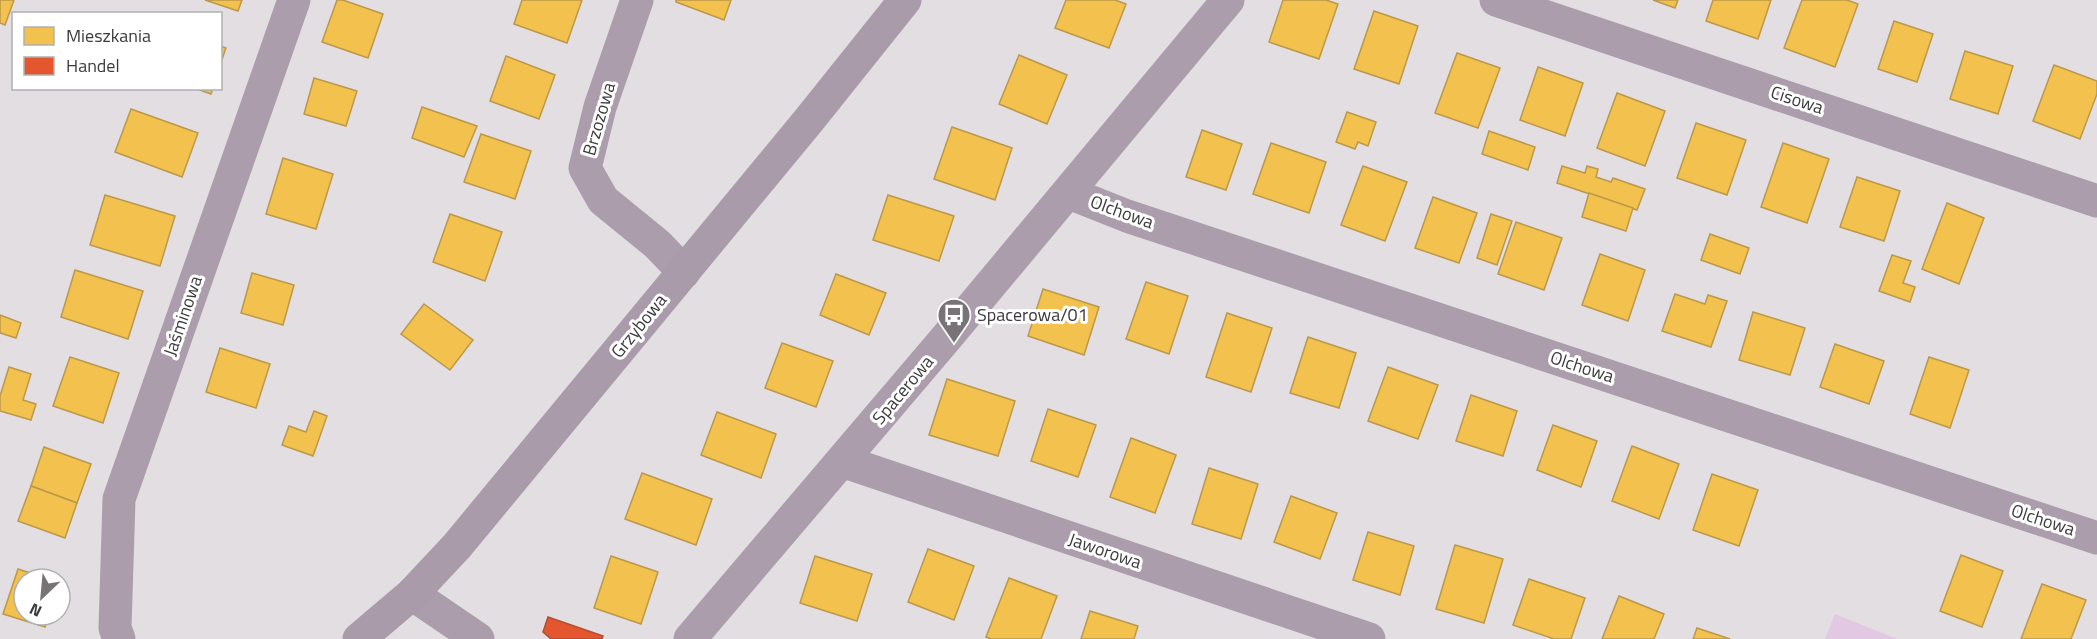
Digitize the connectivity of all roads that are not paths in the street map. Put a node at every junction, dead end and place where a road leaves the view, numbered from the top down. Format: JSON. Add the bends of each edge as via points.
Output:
{"nodes":[{"id":1,"x":294,"y":0,"type":"edge"},
{"id":2,"x":637,"y":0,"type":"edge"},
{"id":3,"x":905,"y":0,"type":"edge"},
{"id":4,"x":1228,"y":0,"type":"edge"},
{"id":5,"x":1496,"y":0,"type":"edge"},
{"id":6,"x":1068,"y":193,"type":"junction"},
{"id":7,"x":2097,"y":201,"type":"edge"},
{"id":8,"x":684,"y":272,"type":"junction"},
{"id":9,"x":842,"y":461,"type":"junction"},
{"id":10,"x":2097,"y":538,"type":"edge"},
{"id":11,"x":412,"y":594,"type":"junction"},
{"id":12,"x":119,"y":639,"type":"edge"},
{"id":13,"x":359,"y":639,"type":"edge"},
{"id":14,"x":478,"y":639,"type":"edge"},
{"id":15,"x":690,"y":639,"type":"edge"},
{"id":16,"x":1369,"y":639,"type":"edge"}],
"edges":[{"from":1,"to":12,"type":"street","name":"Jaśminowa","via":[[119,499],[115,628]]},
{"from":2,"to":8,"type":"street","name":"Brzozowa","via":[[600,107],[585,168],[603,200]]},
{"from":3,"to":8,"type":"main road","name":"Grzybowa"},
{"from":4,"to":6,"type":"street","name":"Spacerowa"},
{"from":5,"to":7,"type":"street","name":"Cisowa"},
{"from":6,"to":9,"type":"street","name":"Spacerowa"},
{"from":6,"to":10,"type":"street","name":"Olchowa","via":[[1127,216]]},
{"from":8,"to":11,"type":"main road","name":"Grzybowa","via":[[513,480]]},
{"from":9,"to":15,"type":"street","name":"Spacerowa"},
{"from":9,"to":16,"type":"street","name":"Jaworowa"},
{"from":11,"to":13,"type":"main road","name":"Grzybowa"},
{"from":11,"to":14,"type":"street"}]}
